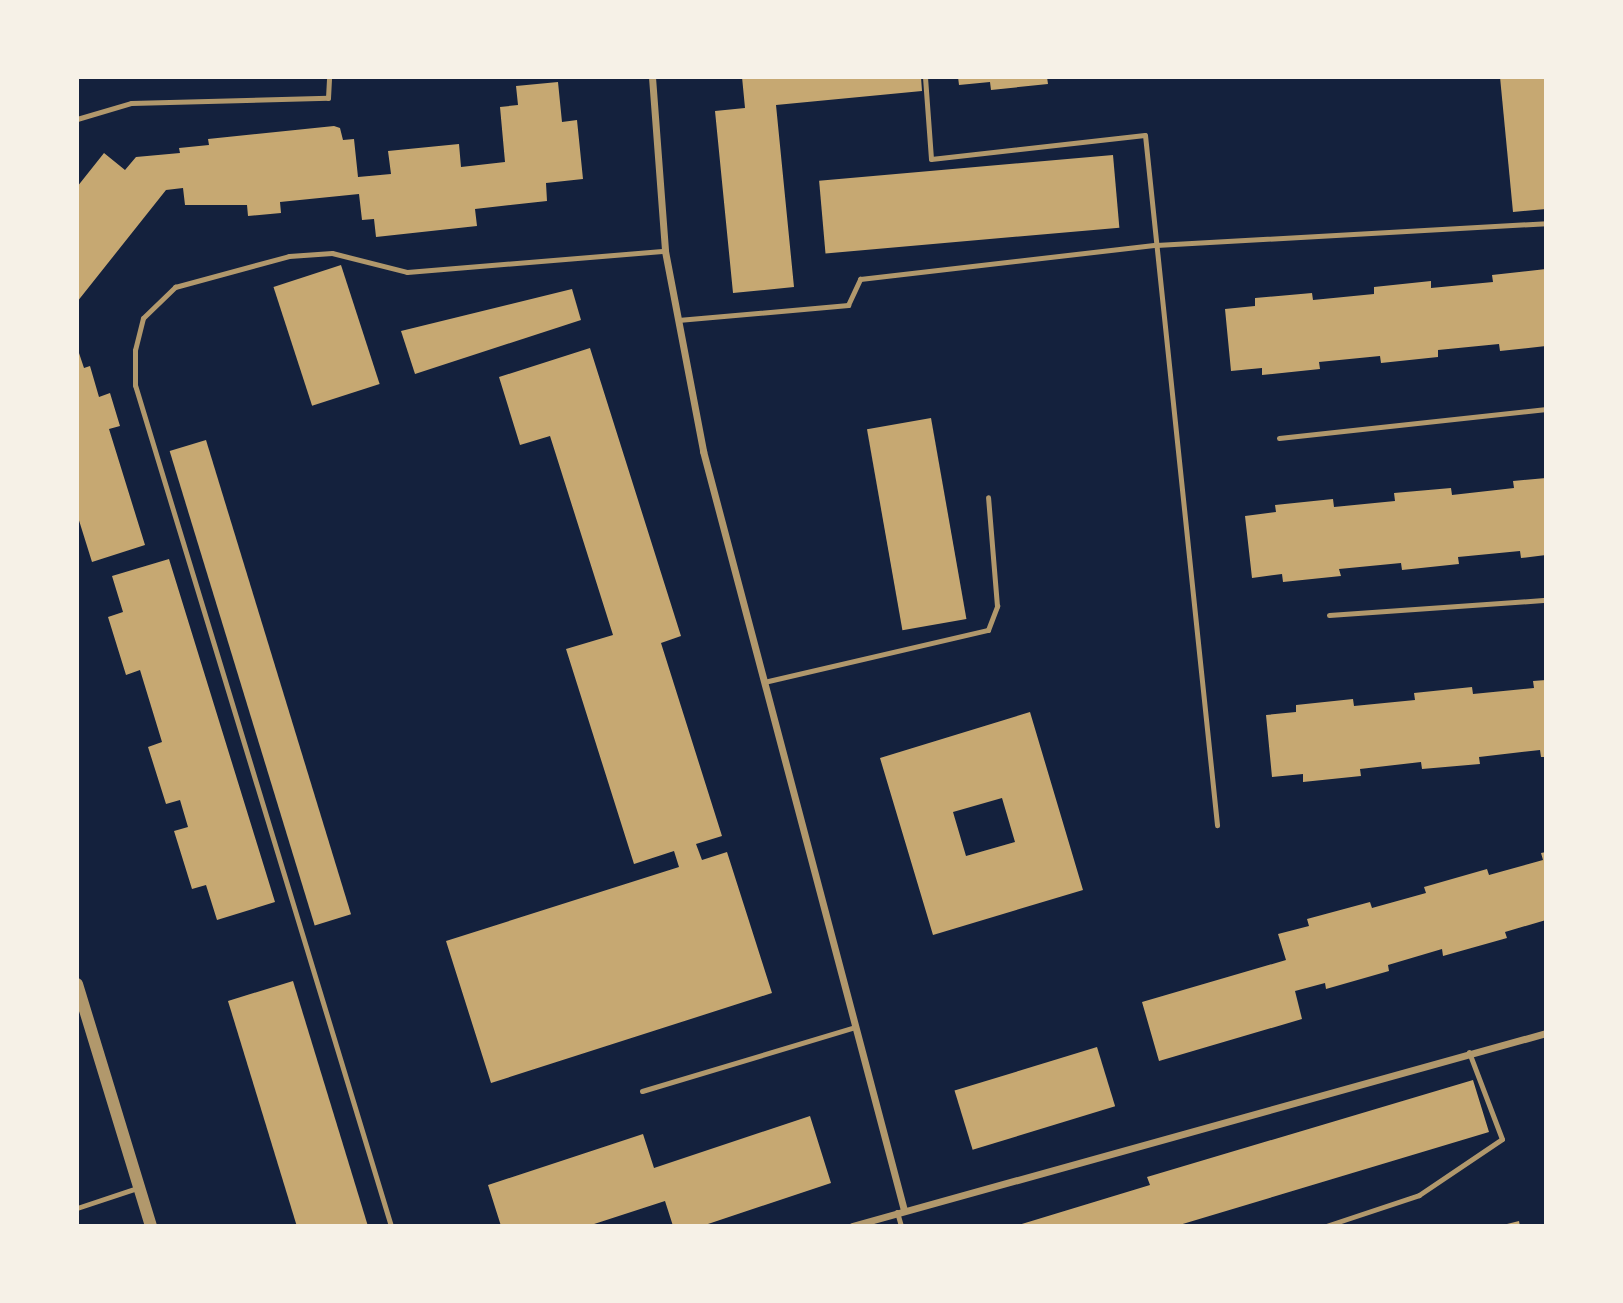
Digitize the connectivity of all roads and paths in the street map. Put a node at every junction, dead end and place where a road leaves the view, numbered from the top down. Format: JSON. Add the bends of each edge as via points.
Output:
{"nodes":[{"id":1,"x":329,"y":77,"type":"edge"},
{"id":2,"x":652,"y":77,"type":"edge"},
{"id":3,"x":925,"y":77,"type":"edge"},
{"id":4,"x":77,"y":119,"type":"edge"},
{"id":5,"x":1546,"y":223,"type":"edge"},
{"id":6,"x":1156,"y":245,"type":"junction"},
{"id":7,"x":665,"y":251,"type":"junction"},
{"id":8,"x":678,"y":320,"type":"junction"},
{"id":9,"x":1546,"y":410,"type":"edge"},
{"id":10,"x":1279,"y":438,"type":"dead end"},
{"id":11,"x":988,"y":497,"type":"dead end"},
{"id":12,"x":1546,"y":600,"type":"edge"},
{"id":13,"x":1329,"y":615,"type":"dead end"},
{"id":14,"x":764,"y":682,"type":"junction"},
{"id":15,"x":1217,"y":825,"type":"dead end"},
{"id":16,"x":77,"y":984,"type":"edge"},
{"id":17,"x":856,"y":1027,"type":"junction"},
{"id":18,"x":1546,"y":1033,"type":"edge"},
{"id":19,"x":1469,"y":1052,"type":"junction"},
{"id":20,"x":642,"y":1091,"type":"dead end"},
{"id":21,"x":139,"y":1187,"type":"junction"},
{"id":22,"x":77,"y":1208,"type":"edge"},
{"id":23,"x":900,"y":1211,"type":"junction"},
{"id":24,"x":151,"y":1226,"type":"edge"},
{"id":25,"x":391,"y":1226,"type":"edge"},
{"id":26,"x":852,"y":1226,"type":"edge"},
{"id":27,"x":901,"y":1226,"type":"edge"},
{"id":28,"x":1326,"y":1226,"type":"edge"}],
"edges":[{"from":1,"to":4,"type":"lane","via":[[328,99],[131,103]]},
{"from":2,"to":7,"type":"street"},
{"from":3,"to":6,"type":"lane","via":[[931,159],[1145,135]]},
{"from":5,"to":6,"type":"lane"},
{"from":6,"to":8,"type":"lane","via":[[860,279],[848,305]]},
{"from":6,"to":15,"type":"lane"},
{"from":7,"to":8,"type":"street"},
{"from":7,"to":25,"type":"lane","via":[[407,272],[332,253],[289,256],[175,287],[143,318],[135,350],[135,385]]},
{"from":8,"to":14,"type":"street","via":[[703,451]]},
{"from":9,"to":10,"type":"lane"},
{"from":11,"to":14,"type":"lane","via":[[997,607],[988,630]]},
{"from":12,"to":13,"type":"lane"},
{"from":14,"to":17,"type":"street"},
{"from":16,"to":21,"type":"street"},
{"from":17,"to":20,"type":"lane"},
{"from":17,"to":23,"type":"street"},
{"from":18,"to":19,"type":"street"},
{"from":19,"to":23,"type":"street"},
{"from":19,"to":28,"type":"lane","via":[[1502,1139],[1419,1195]]},
{"from":21,"to":22,"type":"lane"},
{"from":21,"to":24,"type":"street"},
{"from":23,"to":26,"type":"street"},
{"from":23,"to":27,"type":"lane"}]}
